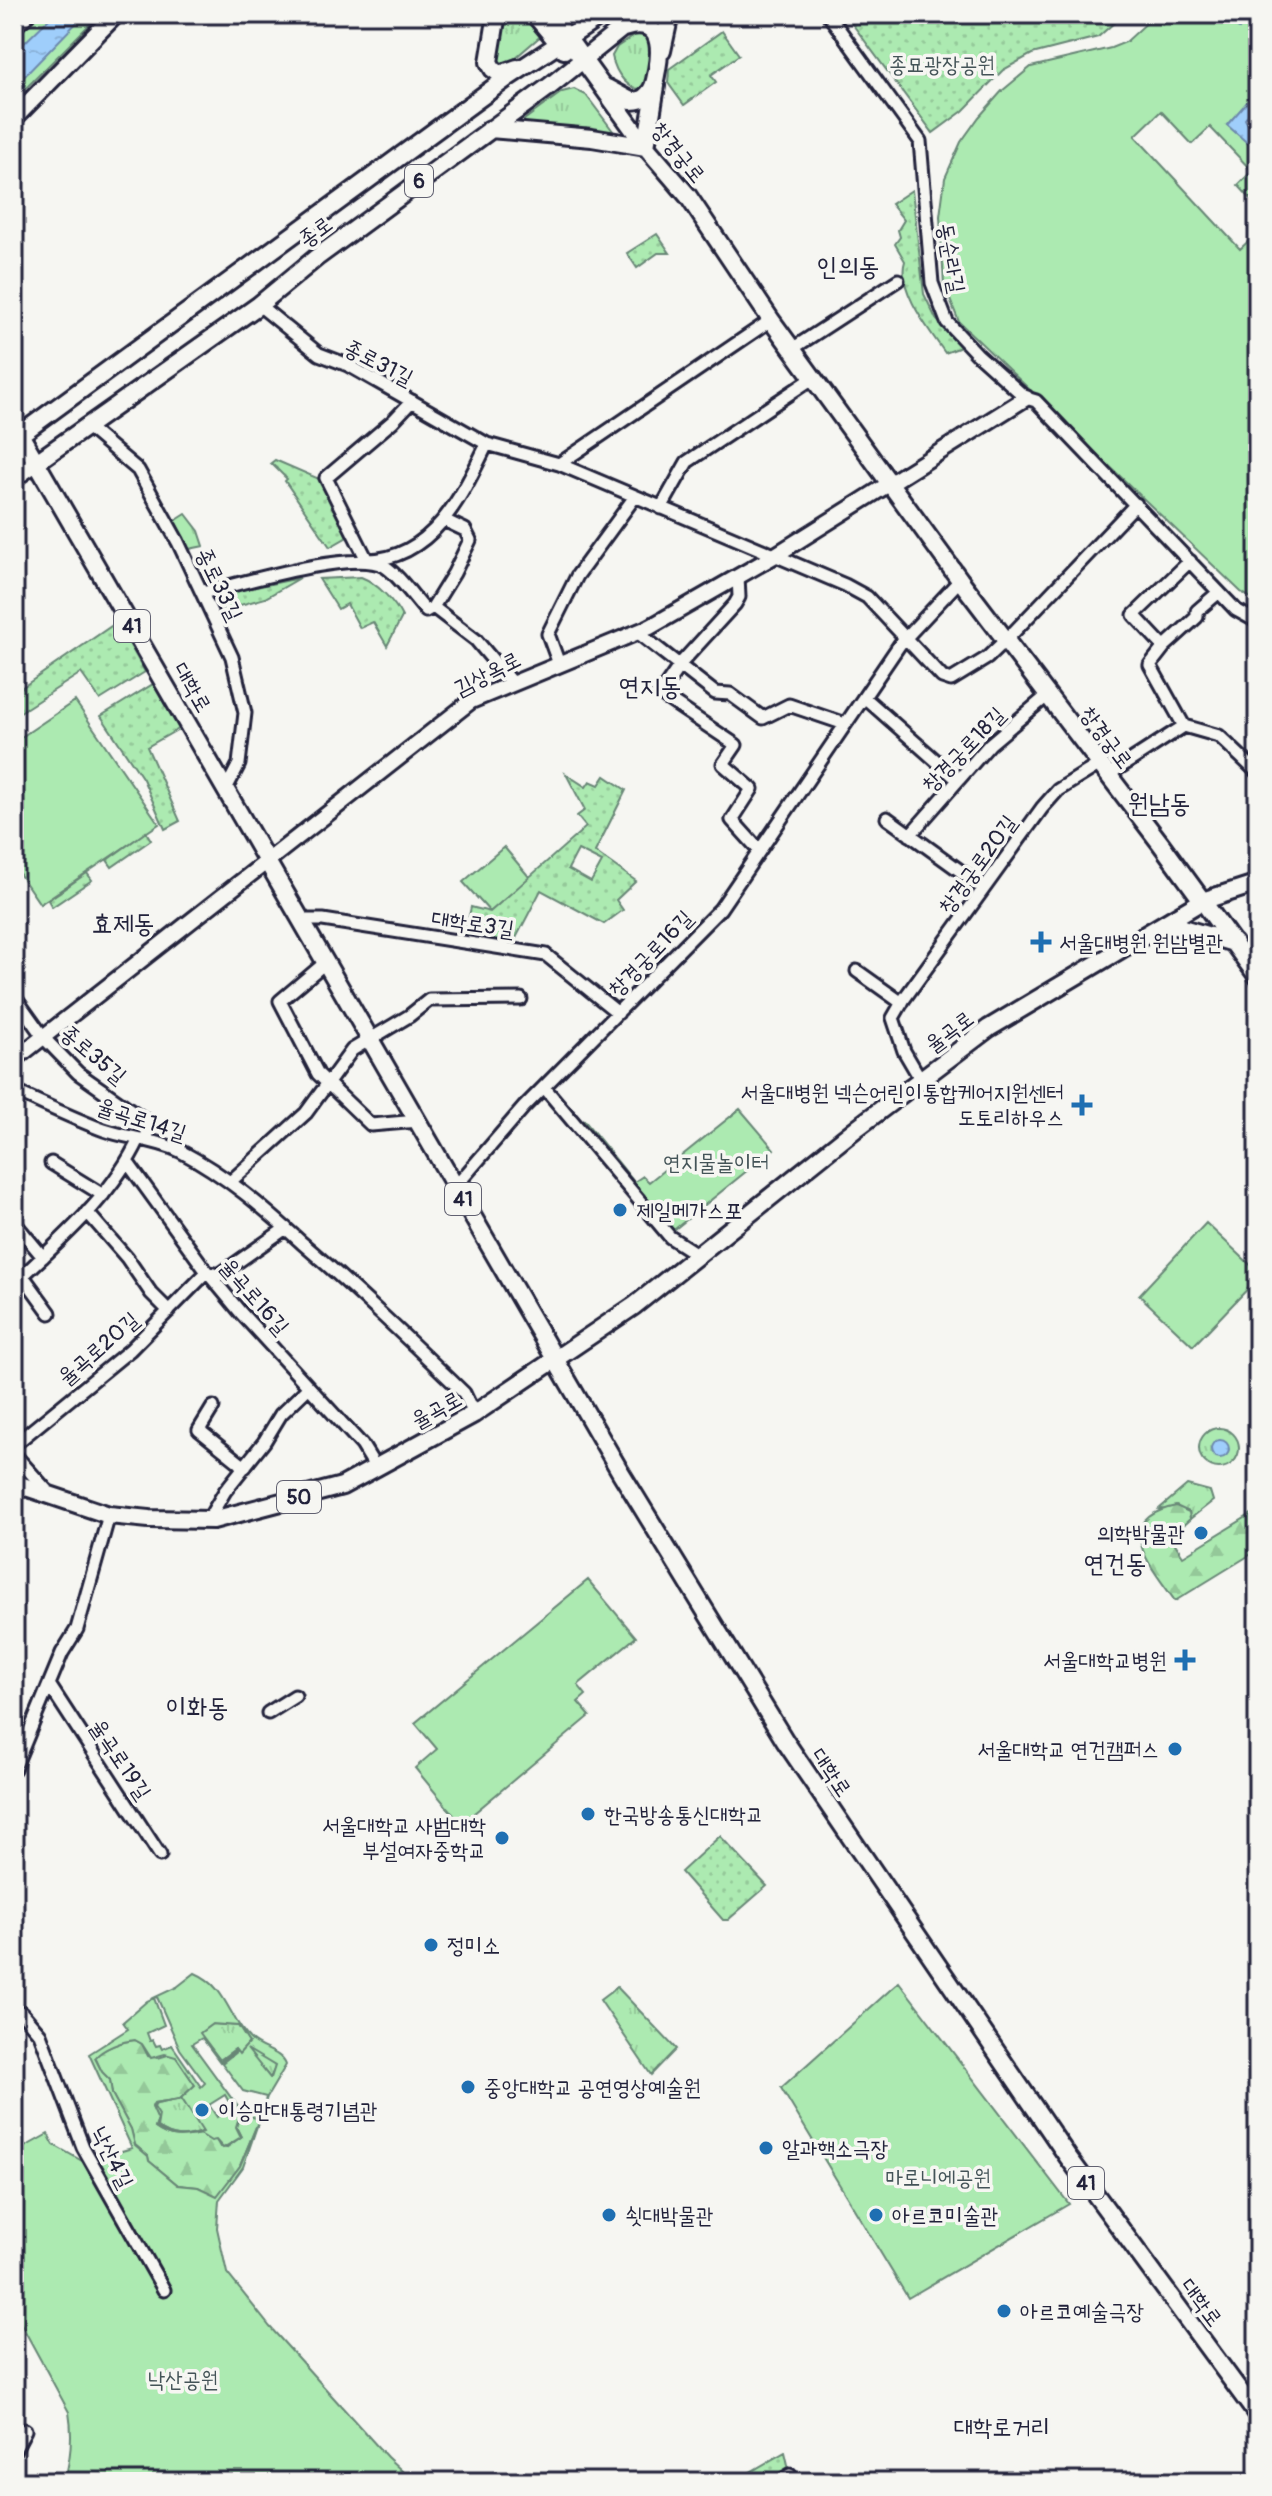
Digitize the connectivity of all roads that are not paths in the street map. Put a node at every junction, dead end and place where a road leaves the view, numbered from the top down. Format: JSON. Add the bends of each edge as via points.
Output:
{"nodes":[{"id":1,"x":26,"y":14,"type":"edge"},
{"id":2,"x":116,"y":14,"type":"edge"},
{"id":3,"x":497,"y":14,"type":"edge"},
{"id":4,"x":534,"y":14,"type":"edge"},
{"id":5,"x":550,"y":14,"type":"edge"},
{"id":6,"x":604,"y":14,"type":"edge"},
{"id":7,"x":640,"y":14,"type":"edge"},
{"id":8,"x":670,"y":14,"type":"edge"},
{"id":9,"x":828,"y":14,"type":"edge"},
{"id":10,"x":14,"y":25,"type":"edge"},
{"id":11,"x":622,"y":29,"type":"junction"},
{"id":12,"x":562,"y":40,"type":"junction"},
{"id":13,"x":532,"y":60,"type":"junction"},
{"id":14,"x":582,"y":61,"type":"junction"},
{"id":15,"x":600,"y":84,"type":"junction"},
{"id":16,"x":14,"y":118,"type":"edge"},
{"id":17,"x":490,"y":129,"type":"junction"},
{"id":18,"x":646,"y":147,"type":"junction"},
{"id":19,"x":898,"y":280,"type":"dead end"},
{"id":20,"x":259,"y":305,"type":"junction"},
{"id":21,"x":771,"y":320,"type":"junction"},
{"id":22,"x":792,"y":349,"type":"junction"},
{"id":23,"x":813,"y":378,"type":"junction"},
{"id":24,"x":1026,"y":398,"type":"junction"},
{"id":25,"x":412,"y":401,"type":"junction"},
{"id":26,"x":85,"y":425,"type":"junction"},
{"id":27,"x":16,"y":433,"type":"edge"},
{"id":28,"x":487,"y":444,"type":"junction"},
{"id":29,"x":36,"y":464,"type":"junction"},
{"id":30,"x":559,"y":464,"type":"junction"},
{"id":31,"x":14,"y":478,"type":"edge"},
{"id":32,"x":889,"y":483,"type":"junction"},
{"id":33,"x":634,"y":498,"type":"junction"},
{"id":34,"x":1136,"y":504,"type":"junction"},
{"id":35,"x":661,"y":508,"type":"junction"},
{"id":36,"x":444,"y":520,"type":"junction"},
{"id":37,"x":774,"y":556,"type":"junction"},
{"id":38,"x":367,"y":560,"type":"junction"},
{"id":39,"x":1190,"y":561,"type":"junction"},
{"id":40,"x":738,"y":576,"type":"junction"},
{"id":41,"x":960,"y":580,"type":"junction"},
{"id":42,"x":1219,"y":592,"type":"junction"},
{"id":43,"x":202,"y":593,"type":"junction"},
{"id":44,"x":433,"y":607,"type":"junction"},
{"id":45,"x":1258,"y":622,"type":"edge"},
{"id":46,"x":637,"y":632,"type":"junction"},
{"id":47,"x":907,"y":637,"type":"junction"},
{"id":48,"x":1005,"y":640,"type":"junction"},
{"id":49,"x":1164,"y":647,"type":"junction"},
{"id":50,"x":559,"y":664,"type":"junction"},
{"id":51,"x":681,"y":666,"type":"junction"},
{"id":52,"x":512,"y":683,"type":"junction"},
{"id":53,"x":1048,"y":695,"type":"junction"},
{"id":54,"x":864,"y":697,"type":"junction"},
{"id":55,"x":845,"y":724,"type":"junction"},
{"id":56,"x":1184,"y":726,"type":"junction"},
{"id":57,"x":1104,"y":769,"type":"junction"},
{"id":58,"x":1258,"y":773,"type":"edge"},
{"id":59,"x":958,"y":780,"type":"junction"},
{"id":60,"x":226,"y":789,"type":"junction"},
{"id":61,"x":887,"y":818,"type":"dead end"},
{"id":62,"x":910,"y":835,"type":"junction"},
{"id":63,"x":759,"y":850,"type":"junction"},
{"id":64,"x":268,"y":861,"type":"junction"},
{"id":65,"x":1256,"y":885,"type":"edge"},
{"id":66,"x":984,"y":888,"type":"junction"},
{"id":67,"x":1202,"y":901,"type":"junction"},
{"id":68,"x":302,"y":920,"type":"junction"},
{"id":69,"x":1165,"y":923,"type":"junction"},
{"id":70,"x":1234,"y":943,"type":"junction"},
{"id":71,"x":326,"y":962,"type":"junction"},
{"id":72,"x":857,"y":971,"type":"dead end"},
{"id":73,"x":1258,"y":977,"type":"edge"},
{"id":74,"x":14,"y":996,"type":"edge"},
{"id":75,"x":521,"y":999,"type":"dead end"},
{"id":76,"x":902,"y":1003,"type":"junction"},
{"id":77,"x":618,"y":1013,"type":"junction"},
{"id":78,"x":44,"y":1038,"type":"junction"},
{"id":79,"x":370,"y":1038,"type":"junction"},
{"id":80,"x":14,"y":1060,"type":"edge"},
{"id":81,"x":921,"y":1080,"type":"junction"},
{"id":82,"x":328,"y":1084,"type":"junction"},
{"id":83,"x":544,"y":1087,"type":"junction"},
{"id":84,"x":14,"y":1091,"type":"edge"},
{"id":85,"x":418,"y":1121,"type":"junction"},
{"id":86,"x":143,"y":1139,"type":"junction"},
{"id":87,"x":51,"y":1163,"type":"dead end"},
{"id":88,"x":128,"y":1163,"type":"junction"},
{"id":89,"x":230,"y":1182,"type":"junction"},
{"id":90,"x":456,"y":1186,"type":"junction"},
{"id":91,"x":103,"y":1195,"type":"junction"},
{"id":92,"x":87,"y":1212,"type":"junction"},
{"id":93,"x":14,"y":1222,"type":"edge"},
{"id":94,"x":286,"y":1228,"type":"junction"},
{"id":95,"x":698,"y":1255,"type":"junction"},
{"id":96,"x":43,"y":1257,"type":"junction"},
{"id":97,"x":207,"y":1272,"type":"junction"},
{"id":98,"x":18,"y":1280,"type":"edge"},
{"id":99,"x":169,"y":1311,"type":"junction"},
{"id":100,"x":50,"y":1313,"type":"dead end"},
{"id":101,"x":557,"y":1359,"type":"junction"},
{"id":102,"x":309,"y":1387,"type":"junction"},
{"id":103,"x":213,"y":1407,"type":"dead end"},
{"id":104,"x":474,"y":1414,"type":"junction"},
{"id":105,"x":14,"y":1445,"type":"edge"},
{"id":106,"x":14,"y":1454,"type":"edge"},
{"id":107,"x":245,"y":1467,"type":"junction"},
{"id":108,"x":376,"y":1468,"type":"junction"},
{"id":109,"x":14,"y":1483,"type":"edge"},
{"id":110,"x":51,"y":1495,"type":"junction"},
{"id":111,"x":109,"y":1515,"type":"junction"},
{"id":112,"x":208,"y":1520,"type":"junction"},
{"id":113,"x":50,"y":1686,"type":"junction"},
{"id":114,"x":295,"y":1696,"type":"dead end"},
{"id":115,"x":268,"y":1713,"type":"dead end"},
{"id":116,"x":14,"y":1769,"type":"edge"},
{"id":117,"x":160,"y":1855,"type":"dead end"},
{"id":118,"x":14,"y":2009,"type":"edge"},
{"id":119,"x":164,"y":2290,"type":"dead end"},
{"id":120,"x":1258,"y":2416,"type":"edge"},
{"id":121,"x":25,"y":2430,"type":"dead end"},
{"id":122,"x":14,"y":2451,"type":"edge"},
{"id":123,"x":790,"y":2475,"type":"dead end"},
{"id":124,"x":779,"y":2482,"type":"edge"}],
"edges":[{"from":1,"to":10,"type":"main road"},
{"from":2,"to":16,"type":"main road"},
{"from":3,"to":13,"type":"main road","via":[[489,57],[493,69],[509,72]]},
{"from":4,"to":12,"type":"main road"},
{"from":5,"to":12,"type":"main road","name":"창경궁로"},
{"from":6,"to":12,"type":"main road","name":"종로","number":"6"},
{"from":7,"to":11,"type":"main road","name":"종로","number":"6"},
{"from":8,"to":18,"type":"main road"},
{"from":9,"to":24,"type":"street","name":"동순라길","via":[[920,141],[932,283],[947,322]]},
{"from":11,"to":14,"type":"main road","name":"종로","number":"6"},
{"from":11,"to":15,"type":"main road","via":[[642,25],[655,33],[660,51],[654,86],[646,97],[631,101]]},
{"from":12,"to":13,"type":"main road","name":"종로","number":"6"},
{"from":12,"to":14,"type":"main road","name":"창경궁로"},
{"from":13,"to":27,"type":"main road","name":"종로","number":"6"},
{"from":14,"to":15,"type":"main road","name":"창경궁로"},
{"from":14,"to":17,"type":"main road","name":"종로","number":"6"},
{"from":15,"to":18,"type":"main road","name":"창경궁로"},
{"from":17,"to":18,"type":"main road"},
{"from":17,"to":20,"type":"main road","name":"종로","number":"6"},
{"from":18,"to":21,"type":"main road","name":"창경궁로","via":[[688,196]]},
{"from":19,"to":22,"type":"street"},
{"from":20,"to":25,"type":"street","name":"종로31길","via":[[319,354]]},
{"from":20,"to":26,"type":"main road","name":"종로","number":"6"},
{"from":21,"to":22,"type":"main road","name":"창경궁로"},
{"from":21,"to":30,"type":"street"},
{"from":22,"to":23,"type":"main road","name":"창경궁로"},
{"from":23,"to":32,"type":"main road","name":"창경궁로"},
{"from":23,"to":35,"type":"street","via":[[687,462]]},
{"from":24,"to":32,"type":"street"},
{"from":24,"to":34,"type":"street","name":"동순라길","via":[[1036,401]]},
{"from":25,"to":28,"type":"street","name":"종로31길"},
{"from":25,"to":38,"type":"street","via":[[326,478]]},
{"from":26,"to":29,"type":"main road","name":"종로","number":"6"},
{"from":26,"to":43,"type":"street","name":"종로33길","via":[[138,470]]},
{"from":27,"to":29,"type":"main road","name":"대학로","number":"41"},
{"from":28,"to":30,"type":"street","name":"종로31길"},
{"from":28,"to":36,"type":"street"},
{"from":29,"to":31,"type":"main road","name":"종로","number":"6"},
{"from":29,"to":60,"type":"main road","name":"대학로","number":"41"},
{"from":30,"to":33,"type":"street","name":"종로31길"},
{"from":32,"to":37,"type":"street","name":"김상옥로","via":[[782,545]]},
{"from":32,"to":41,"type":"main road","name":"창경궁로"},
{"from":33,"to":35,"type":"street","name":"종로31길"},
{"from":33,"to":50,"type":"street","via":[[577,576],[548,634]]},
{"from":34,"to":39,"type":"street","name":"동순라길"},
{"from":34,"to":48,"type":"street"},
{"from":35,"to":37,"type":"street","name":"종로31길"},
{"from":36,"to":38,"type":"street","via":[[408,550]]},
{"from":36,"to":44,"type":"street","via":[[465,530],[470,540]]},
{"from":37,"to":40,"type":"street","name":"김상옥로"},
{"from":37,"to":47,"type":"street","via":[[867,597]]},
{"from":38,"to":43,"type":"street"},
{"from":38,"to":44,"type":"street","via":[[386,566],[426,611]]},
{"from":39,"to":42,"type":"street","name":"동순라길"},
{"from":39,"to":49,"type":"street","via":[[1134,615]]},
{"from":40,"to":46,"type":"street","name":"김상옥로"},
{"from":40,"to":51,"type":"street","via":[[735,604]]},
{"from":41,"to":47,"type":"street","name":"창경궁로16길"},
{"from":41,"to":48,"type":"main road","name":"창경궁로"},
{"from":42,"to":45,"type":"street","name":"동순라길"},
{"from":42,"to":49,"type":"street"},
{"from":43,"to":60,"type":"street","name":"종로33길","via":[[232,657],[245,713],[239,764]]},
{"from":44,"to":52,"type":"street","via":[[476,640]]},
{"from":46,"to":50,"type":"street","name":"김상옥로"},
{"from":46,"to":51,"type":"street"},
{"from":47,"to":48,"type":"street","via":[[942,677],[951,680]]},
{"from":47,"to":54,"type":"street","name":"창경궁로16길"},
{"from":48,"to":53,"type":"main road","name":"창경궁로"},
{"from":49,"to":56,"type":"street","via":[[1150,665]]},
{"from":50,"to":52,"type":"street","name":"김상옥로"},
{"from":51,"to":55,"type":"street","via":[[715,693],[730,694],[763,718],[789,705]]},
{"from":51,"to":63,"type":"street","via":[[660,694],[736,745],[723,764],[752,789],[732,820]]},
{"from":52,"to":64,"type":"street","name":"김상옥로","via":[[471,701]]},
{"from":53,"to":57,"type":"main road","name":"창경궁로"},
{"from":53,"to":59,"type":"street","name":"창경궁로18길","via":[[990,744]]},
{"from":54,"to":55,"type":"street","name":"창경궁로16길"},
{"from":54,"to":59,"type":"street"},
{"from":55,"to":63,"type":"street","name":"창경궁로16길"},
{"from":56,"to":57,"type":"street","name":"창경궁로20길"},
{"from":56,"to":58,"type":"street","via":[[1219,736]]},
{"from":57,"to":66,"type":"street","name":"창경궁로20길","via":[[1058,790]]},
{"from":57,"to":67,"type":"main road","name":"창경궁로"},
{"from":59,"to":62,"type":"street","name":"창경궁로18길"},
{"from":60,"to":64,"type":"main road","name":"대학로","number":"41"},
{"from":61,"to":62,"type":"street"},
{"from":62,"to":66,"type":"street"},
{"from":63,"to":77,"type":"street","name":"창경궁로16길","via":[[720,909]]},
{"from":64,"to":68,"type":"main road","name":"대학로","number":"41"},
{"from":64,"to":78,"type":"street","name":"김상옥로"},
{"from":65,"to":67,"type":"main road","name":"율곡로","number":"50"},
{"from":66,"to":76,"type":"street","name":"창경궁로20길"},
{"from":67,"to":69,"type":"main road","name":"율곡로","number":"50"},
{"from":67,"to":70,"type":"main road","name":"창경궁로"},
{"from":68,"to":71,"type":"main road","name":"대학로","number":"41"},
{"from":68,"to":77,"type":"street","name":"대학로3길","via":[[546,955]]},
{"from":69,"to":70,"type":"main road"},
{"from":69,"to":81,"type":"main road","name":"율곡로","number":"50","via":[[989,1028]]},
{"from":70,"to":73,"type":"main road","name":"창경궁로"},
{"from":71,"to":79,"type":"main road","name":"대학로","number":"41"},
{"from":71,"to":82,"type":"street","via":[[280,1001]]},
{"from":72,"to":76,"type":"street"},
{"from":74,"to":78,"type":"street","name":"종로35길"},
{"from":75,"to":79,"type":"street","via":[[429,1000]]},
{"from":76,"to":81,"type":"street","via":[[893,1018]]},
{"from":77,"to":83,"type":"street","name":"창경궁로16길"},
{"from":78,"to":80,"type":"street","name":"김상옥로"},
{"from":78,"to":86,"type":"street","name":"종로35길","via":[[78,1073],[145,1120]]},
{"from":79,"to":82,"type":"street","via":[[352,1050]]},
{"from":79,"to":85,"type":"main road","name":"대학로","number":"41"},
{"from":81,"to":95,"type":"main road","name":"율곡로","number":"50"},
{"from":82,"to":85,"type":"street","via":[[371,1125]]},
{"from":82,"to":89,"type":"street","via":[[306,1113]]},
{"from":83,"to":90,"type":"street","name":"창경궁로16길"},
{"from":83,"to":95,"type":"street","via":[[670,1237]]},
{"from":84,"to":86,"type":"street","name":"율곡로14길","via":[[106,1131]]},
{"from":85,"to":90,"type":"main road","name":"대학로","number":"41"},
{"from":86,"to":88,"type":"street"},
{"from":86,"to":89,"type":"street","name":"율곡로14길","via":[[177,1150]]},
{"from":87,"to":91,"type":"street"},
{"from":88,"to":91,"type":"street"},
{"from":88,"to":97,"type":"street","name":"율곡로16길"},
{"from":89,"to":94,"type":"street","name":"율곡로14길"},
{"from":90,"to":101,"type":"main road","name":"대학로","number":"41"},
{"from":91,"to":92,"type":"street"},
{"from":92,"to":96,"type":"street"},
{"from":92,"to":99,"type":"street","name":"율곡로20길"},
{"from":93,"to":96,"type":"street"},
{"from":94,"to":97,"type":"street","via":[[219,1275]]},
{"from":94,"to":104,"type":"street","name":"율곡로14길","via":[[464,1393]]},
{"from":95,"to":101,"type":"main road","name":"율곡로","number":"50"},
{"from":96,"to":98,"type":"street"},
{"from":97,"to":99,"type":"street","name":"율곡로20길"},
{"from":97,"to":102,"type":"street","name":"율곡로16길"},
{"from":98,"to":100,"type":"street"},
{"from":99,"to":105,"type":"street","name":"율곡로20길"},
{"from":101,"to":104,"type":"main road","name":"율곡로","number":"50"},
{"from":101,"to":120,"type":"main road","name":"대학로","number":"41","via":[[785,1741],[1085,2181]]},
{"from":102,"to":107,"type":"street","via":[[281,1414]]},
{"from":102,"to":108,"type":"street","name":"율곡로16길"},
{"from":103,"to":107,"type":"street","via":[[199,1430]]},
{"from":104,"to":108,"type":"main road","name":"율곡로","number":"50"},
{"from":106,"to":110,"type":"street"},
{"from":107,"to":112,"type":"street"},
{"from":108,"to":112,"type":"main road","name":"율곡로","number":"50","via":[[342,1486]]},
{"from":109,"to":110,"type":"main road","name":"율곡로","number":"50"},
{"from":110,"to":111,"type":"main road","name":"율곡로","number":"50"},
{"from":111,"to":112,"type":"main road","name":"율곡로","number":"50"},
{"from":111,"to":113,"type":"street","via":[[77,1629]]},
{"from":113,"to":116,"type":"street"},
{"from":113,"to":117,"type":"street","name":"율곡로19길"},
{"from":114,"to":115,"type":"street"},
{"from":118,"to":119,"type":"street","name":"낙산4길","via":[[40,2034],[83,2147]]},
{"from":121,"to":122,"type":"street"},
{"from":123,"to":124,"type":"street"}]}
